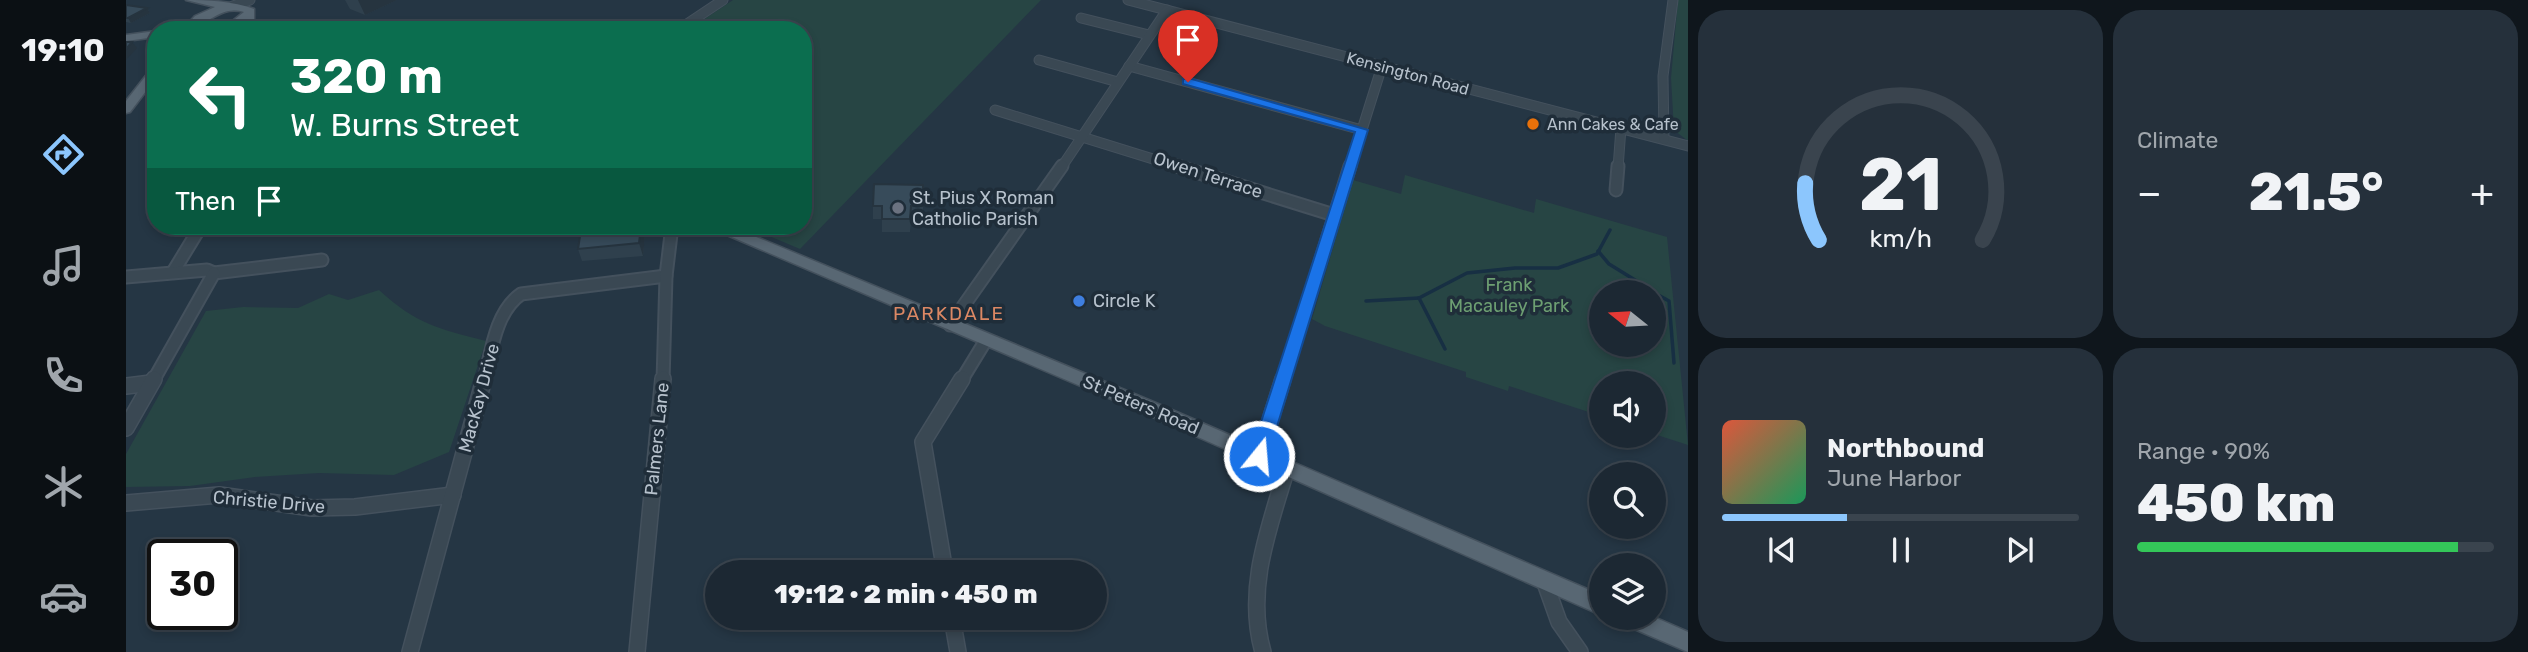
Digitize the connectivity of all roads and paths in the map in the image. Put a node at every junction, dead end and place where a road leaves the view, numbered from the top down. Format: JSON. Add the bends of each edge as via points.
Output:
{"nodes":[{"id":1,"x":191,"y":0,"type":"edge"},
{"id":2,"x":259,"y":0,"type":"edge"},
{"id":3,"x":723,"y":0,"type":"edge"},
{"id":4,"x":1128,"y":0,"type":"edge"},
{"id":5,"x":1664,"y":0,"type":"edge"},
{"id":6,"x":1673,"y":0,"type":"edge"},
{"id":7,"x":231,"y":6,"type":"junction"},
{"id":8,"x":249,"y":9,"type":"edge"},
{"id":9,"x":1167,"y":10,"type":"junction"},
{"id":10,"x":1081,"y":18,"type":"dead end"},
{"id":11,"x":195,"y":21,"type":"edge"},
{"id":12,"x":198,"y":21,"type":"edge"},
{"id":13,"x":236,"y":21,"type":"edge"},
{"id":14,"x":692,"y":21,"type":"edge"},
{"id":15,"x":1668,"y":26,"type":"junction"},
{"id":16,"x":1149,"y":36,"type":"junction"},
{"id":17,"x":147,"y":38,"type":"edge"},
{"id":18,"x":126,"y":39,"type":"edge"},
{"id":19,"x":1039,"y":60,"type":"dead end"},
{"id":20,"x":1129,"y":65,"type":"junction"},
{"id":21,"x":1382,"y":66,"type":"junction"},
{"id":22,"x":147,"y":82,"type":"edge"},
{"id":23,"x":1118,"y":82,"type":"junction"},
{"id":24,"x":126,"y":109,"type":"edge"},
{"id":25,"x":995,"y":110,"type":"dead end"},
{"id":26,"x":1620,"y":128,"type":"junction"},
{"id":27,"x":1362,"y":130,"type":"junction"},
{"id":28,"x":1081,"y":136,"type":"junction"},
{"id":29,"x":1664,"y":139,"type":"junction"},
{"id":30,"x":1688,"y":146,"type":"edge"},
{"id":31,"x":1616,"y":190,"type":"dead end"},
{"id":32,"x":1334,"y":215,"type":"junction"},
{"id":33,"x":196,"y":235,"type":"edge"},
{"id":34,"x":671,"y":235,"type":"edge"},
{"id":35,"x":739,"y":235,"type":"edge"},
{"id":36,"x":322,"y":260,"type":"dead end"},
{"id":37,"x":173,"y":272,"type":"junction"},
{"id":38,"x":214,"y":273,"type":"junction"},
{"id":39,"x":666,"y":276,"type":"junction"},
{"id":40,"x":126,"y":277,"type":"edge"},
{"id":41,"x":950,"y":325,"type":"junction"},
{"id":42,"x":986,"y":340,"type":"junction"},
{"id":43,"x":151,"y":383,"type":"junction"},
{"id":44,"x":126,"y":386,"type":"edge"},
{"id":45,"x":126,"y":428,"type":"edge"},
{"id":46,"x":1259,"y":456,"type":"junction"},
{"id":47,"x":1287,"y":468,"type":"junction"},
{"id":48,"x":453,"y":495,"type":"junction"},
{"id":49,"x":126,"y":503,"type":"edge"},
{"id":50,"x":943,"y":560,"type":"edge"},
{"id":51,"x":1544,"y":580,"type":"junction"},
{"id":52,"x":1589,"y":599,"type":"edge"},
{"id":53,"x":954,"y":630,"type":"edge"},
{"id":54,"x":1660,"y":630,"type":"edge"},
{"id":55,"x":1688,"y":642,"type":"edge"},
{"id":56,"x":410,"y":652,"type":"edge"},
{"id":57,"x":637,"y":652,"type":"edge"},
{"id":58,"x":958,"y":652,"type":"edge"},
{"id":59,"x":1263,"y":652,"type":"edge"},
{"id":60,"x":1580,"y":652,"type":"edge"}],
"edges":[{"from":1,"to":7,"type":"main road"},
{"from":1,"to":11,"type":"main road","via":[[201,10]]},
{"from":2,"to":8,"type":"street"},
{"from":3,"to":14,"type":"street"},
{"from":4,"to":9,"type":"street","name":"Kensington Road"},
{"from":5,"to":15,"type":"street"},
{"from":6,"to":15,"type":"street"},
{"from":7,"to":8,"type":"main road"},
{"from":7,"to":12,"type":"main road"},
{"from":8,"to":13,"type":"main road"},
{"from":9,"to":16,"type":"street"},
{"from":9,"to":21,"type":"street","name":"Kensington Road"},
{"from":10,"to":16,"type":"street"},
{"from":15,"to":29,"type":"street"},
{"from":16,"to":20,"type":"street"},
{"from":17,"to":18,"type":"main road"},
{"from":19,"to":23,"type":"street"},
{"from":20,"to":23,"type":"street"},
{"from":20,"to":27,"type":"street"},
{"from":21,"to":26,"type":"street","name":"Kensington Road"},
{"from":21,"to":27,"type":"street"},
{"from":22,"to":24,"type":"main road"},
{"from":23,"to":28,"type":"street"},
{"from":25,"to":28,"type":"street","name":"Owen Terrace"},
{"from":26,"to":29,"type":"street","name":"Kensington Road"},
{"from":26,"to":31,"type":"street"},
{"from":27,"to":32,"type":"street"},
{"from":28,"to":32,"type":"street","name":"Owen Terrace"},
{"from":28,"to":41,"type":"street"},
{"from":29,"to":30,"type":"street","name":"Kensington Road"},
{"from":32,"to":46,"type":"street"},
{"from":33,"to":37,"type":"street"},
{"from":34,"to":39,"type":"street","name":"Palmers Lane"},
{"from":35,"to":41,"type":"main road","name":"St Peters Road"},
{"from":36,"to":38,"type":"street"},
{"from":37,"to":38,"type":"street"},
{"from":37,"to":40,"type":"street"},
{"from":38,"to":43,"type":"street"},
{"from":39,"to":48,"type":"street","name":"MacKay Drive","via":[[515,296],[503,312]]},
{"from":39,"to":57,"type":"street","name":"Palmers Lane","via":[[663,384]]},
{"from":41,"to":42,"type":"main road","name":"St Peters Road"},
{"from":42,"to":46,"type":"main road","name":"St Peters Road"},
{"from":42,"to":50,"type":"street","via":[[923,442]]},
{"from":43,"to":44,"type":"street"},
{"from":43,"to":45,"type":"street"},
{"from":46,"to":47,"type":"main road","name":"St Peters Road"},
{"from":47,"to":51,"type":"main road","name":"St Peters Road"},
{"from":47,"to":59,"type":"street","via":[[1256,581],[1256,636]]},
{"from":48,"to":49,"type":"street","name":"Christie Drive","via":[[355,507],[313,508],[219,495]]},
{"from":48,"to":56,"type":"street","name":"MacKay Drive"},
{"from":51,"to":52,"type":"main road","name":"St Peters Road"},
{"from":51,"to":60,"type":"street","via":[[1559,622]]},
{"from":53,"to":58,"type":"street"},
{"from":54,"to":55,"type":"main road"}]}
